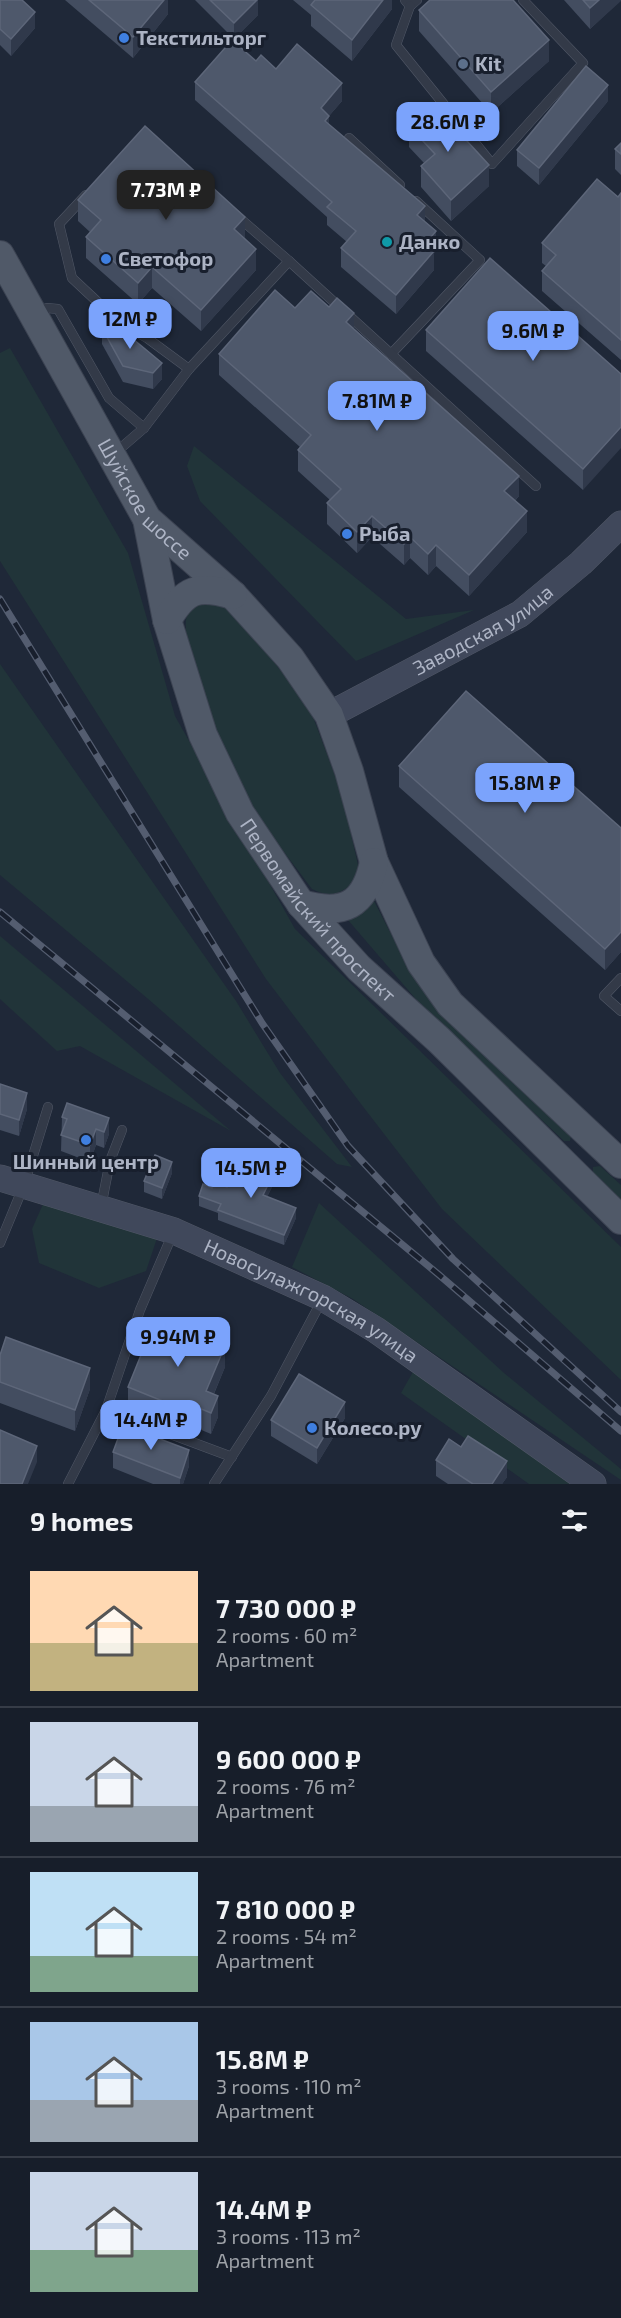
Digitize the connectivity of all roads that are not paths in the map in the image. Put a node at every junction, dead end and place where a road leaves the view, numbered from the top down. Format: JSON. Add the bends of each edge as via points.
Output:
{"nodes":[{"id":1,"x":523,"y":0,"type":"edge"},
{"id":2,"x":411,"y":2,"type":"edge"},
{"id":3,"x":349,"y":138,"type":"edge"},
{"id":4,"x":97,"y":184,"type":"edge"},
{"id":5,"x":229,"y":209,"type":"edge"},
{"id":6,"x":0,"y":255,"type":"edge"},
{"id":7,"x":289,"y":261,"type":"junction"},
{"id":8,"x":34,"y":315,"type":"junction"},
{"id":9,"x":392,"y":354,"type":"junction"},
{"id":10,"x":189,"y":369,"type":"junction"},
{"id":11,"x":144,"y":428,"type":"junction"},
{"id":12,"x":111,"y":456,"type":"junction"},
{"id":13,"x":536,"y":486,"type":"dead end"},
{"id":14,"x":147,"y":519,"type":"junction"},
{"id":15,"x":621,"y":524,"type":"edge"},
{"id":16,"x":233,"y":595,"type":"junction"},
{"id":17,"x":167,"y":620,"type":"junction"},
{"id":18,"x":329,"y":715,"type":"junction"},
{"id":19,"x":374,"y":862,"type":"junction"},
{"id":20,"x":301,"y":904,"type":"junction"},
{"id":21,"x":621,"y":978,"type":"edge"},
{"id":22,"x":621,"y":1011,"type":"edge"},
{"id":23,"x":48,"y":1107,"type":"dead end"},
{"id":24,"x":122,"y":1130,"type":"dead end"},
{"id":25,"x":594,"y":1139,"type":"junction"},
{"id":26,"x":621,"y":1164,"type":"edge"},
{"id":27,"x":568,"y":1169,"type":"junction"},
{"id":28,"x":12,"y":1181,"type":"edge"},
{"id":29,"x":101,"y":1207,"type":"junction"},
{"id":30,"x":621,"y":1220,"type":"edge"},
{"id":31,"x":174,"y":1231,"type":"junction"},
{"id":32,"x":0,"y":1243,"type":"edge"},
{"id":33,"x":323,"y":1298,"type":"junction"},
{"id":34,"x":106,"y":1410,"type":"junction"},
{"id":35,"x":232,"y":1457,"type":"junction"},
{"id":36,"x":68,"y":1484,"type":"edge"},
{"id":37,"x":214,"y":1484,"type":"edge"},
{"id":38,"x":593,"y":1484,"type":"edge"}],
"edges":[{"from":1,"to":2,"type":"lane","via":[[583,63],[492,164],[396,45]]},
{"from":3,"to":9,"type":"lane","via":[[480,260]]},
{"from":4,"to":10,"type":"lane","via":[[59,224],[72,278],[118,322]]},
{"from":5,"to":7,"type":"lane"},
{"from":6,"to":8,"type":"main road","name":"Шуйское шоссе"},
{"from":7,"to":9,"type":"lane"},
{"from":7,"to":10,"type":"lane"},
{"from":8,"to":11,"type":"lane","via":[[47,308],[58,309],[109,398]]},
{"from":8,"to":12,"type":"main road","name":"Шуйское шоссе"},
{"from":9,"to":13,"type":"lane"},
{"from":10,"to":11,"type":"lane"},
{"from":11,"to":12,"type":"lane"},
{"from":12,"to":14,"type":"main road","name":"Шуйское шоссе"},
{"from":14,"to":16,"type":"main road","name":"Шуйское шоссе"},
{"from":14,"to":17,"type":"main road","name":"Первомайский проспект"},
{"from":15,"to":18,"type":"main road","name":"Заводская улица","via":[[520,614]]},
{"from":16,"to":17,"type":"main road","via":[[209,588],[191,593],[178,602]]},
{"from":16,"to":18,"type":"main road","name":"Шуйское шоссе","via":[[290,658]]},
{"from":17,"to":20,"type":"main road","name":"Первомайский проспект","via":[[203,735],[240,813]]},
{"from":18,"to":19,"type":"main road"},
{"from":19,"to":20,"type":"main road","via":[[370,882],[359,897],[341,910]]},
{"from":19,"to":25,"type":"main road","via":[[421,963],[450,1004]]},
{"from":20,"to":27,"type":"main road","name":"Первомайский проспект","via":[[359,968],[439,1040]]},
{"from":21,"to":22,"type":"lane","via":[[604,996]]},
{"from":23,"to":28,"type":"lane"},
{"from":24,"to":29,"type":"lane","via":[[110,1161]]},
{"from":25,"to":26,"type":"main road"},
{"from":25,"to":27,"type":"main road"},
{"from":27,"to":30,"type":"main road","name":"Первомайский проспект"},
{"from":28,"to":29,"type":"main road","name":"Новосулажгорская улица"},
{"from":28,"to":32,"type":"lane"},
{"from":29,"to":31,"type":"main road","name":"Новосулажгорская улица"},
{"from":31,"to":33,"type":"main road","name":"Новосулажгорская улица"},
{"from":31,"to":34,"type":"lane","via":[[140,1310]]},
{"from":33,"to":35,"type":"lane","via":[[271,1396]]},
{"from":33,"to":38,"type":"main road","name":"Новосулажгорская улица","via":[[376,1330]]},
{"from":34,"to":35,"type":"lane"},
{"from":34,"to":36,"type":"lane"},
{"from":35,"to":37,"type":"lane"}]}
